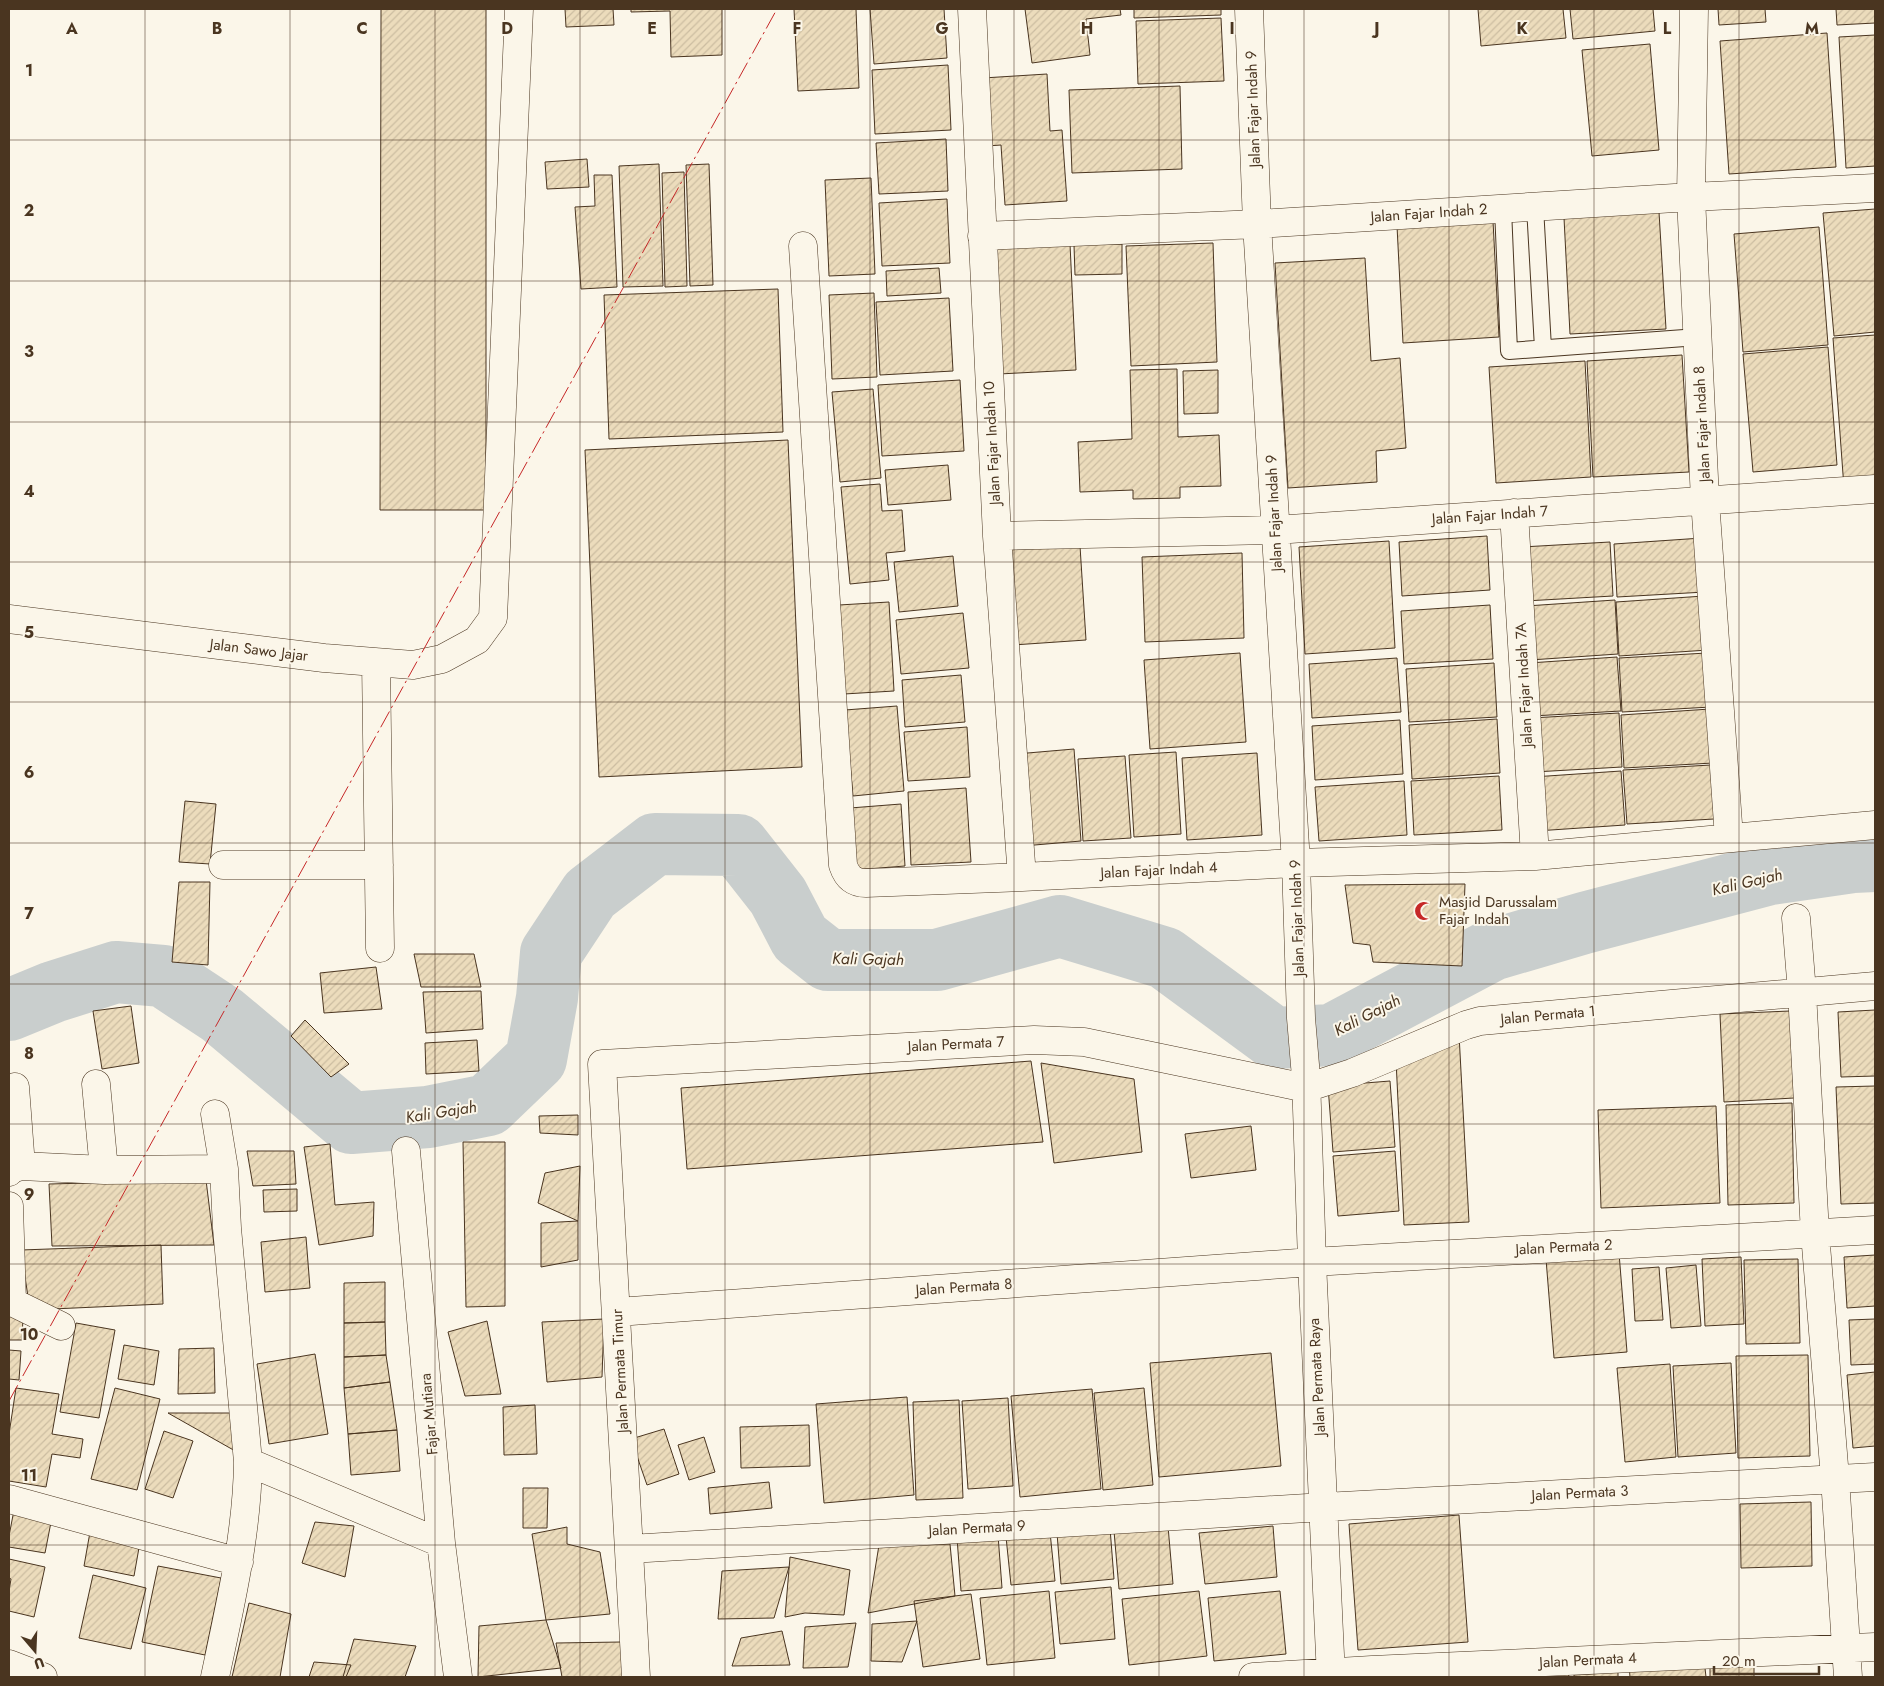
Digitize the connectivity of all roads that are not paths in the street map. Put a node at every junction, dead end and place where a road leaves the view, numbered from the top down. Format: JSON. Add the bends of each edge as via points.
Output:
{"nodes":[{"id":1,"x":518,"y":9,"type":"edge"},
{"id":2,"x":972,"y":9,"type":"edge"},
{"id":3,"x":1248,"y":9,"type":"edge"},
{"id":4,"x":1694,"y":9,"type":"edge"},
{"id":5,"x":1875,"y":188,"type":"edge"},
{"id":6,"x":1691,"y":197,"type":"junction"},
{"id":7,"x":1535,"y":207,"type":"junction"},
{"id":8,"x":1502,"y":209,"type":"junction"},
{"id":9,"x":1257,"y":224,"type":"junction"},
{"id":10,"x":982,"y":236,"type":"junction"},
{"id":11,"x":803,"y":246,"type":"dead end"},
{"id":12,"x":1698,"y":337,"type":"junction"},
{"id":13,"x":1543,"y":348,"type":"junction"},
{"id":14,"x":1875,"y":489,"type":"edge"},
{"id":15,"x":1705,"y":500,"type":"junction"},
{"id":16,"x":1514,"y":513,"type":"junction"},
{"id":17,"x":1275,"y":530,"type":"junction"},
{"id":18,"x":997,"y":536,"type":"junction"},
{"id":19,"x":9,"y":619,"type":"edge"},
{"id":20,"x":376,"y":662,"type":"junction"},
{"id":21,"x":1875,"y":825,"type":"edge"},
{"id":22,"x":1729,"y":838,"type":"junction"},
{"id":23,"x":1534,"y":856,"type":"junction"},
{"id":24,"x":1296,"y":863,"type":"junction"},
{"id":25,"x":223,"y":865,"type":"dead end"},
{"id":26,"x":379,"y":865,"type":"junction"},
{"id":27,"x":1022,"y":878,"type":"junction"},
{"id":28,"x":1796,"y":918,"type":"dead end"},
{"id":29,"x":380,"y":948,"type":"dead end"},
{"id":30,"x":1875,"y":986,"type":"edge"},
{"id":31,"x":1802,"y":992,"type":"junction"},
{"id":32,"x":602,"y":1064,"type":"joint"},
{"id":33,"x":1306,"y":1082,"type":"junction"},
{"id":34,"x":96,"y":1084,"type":"dead end"},
{"id":35,"x":15,"y":1087,"type":"dead end"},
{"id":36,"x":215,"y":1114,"type":"dead end"},
{"id":37,"x":406,"y":1151,"type":"dead end"},
{"id":38,"x":15,"y":1169,"type":"edge"},
{"id":39,"x":224,"y":1169,"type":"junction"},
{"id":40,"x":104,"y":1170,"type":"junction"},
{"id":41,"x":9,"y":1206,"type":"edge"},
{"id":42,"x":1875,"y":1230,"type":"edge"},
{"id":43,"x":1816,"y":1233,"type":"junction"},
{"id":44,"x":1312,"y":1262,"type":"junction"},
{"id":45,"x":10,"y":1302,"type":"edge"},
{"id":46,"x":617,"y":1312,"type":"junction"},
{"id":47,"x":61,"y":1326,"type":"dead end"},
{"id":48,"x":248,"y":1462,"type":"junction"},
{"id":49,"x":1875,"y":1477,"type":"edge"},
{"id":50,"x":1835,"y":1478,"type":"junction"},
{"id":51,"x":9,"y":1499,"type":"edge"},
{"id":52,"x":1324,"y":1507,"type":"junction"},
{"id":53,"x":441,"y":1543,"type":"junction"},
{"id":54,"x":630,"y":1549,"type":"junction"},
{"id":55,"x":239,"y":1562,"type":"junction"},
{"id":56,"x":1875,"y":1647,"type":"edge"},
{"id":57,"x":1846,"y":1648,"type":"junction"},
{"id":58,"x":9,"y":1664,"type":"edge"},
{"id":59,"x":1331,"y":1674,"type":"edge"},
{"id":60,"x":43,"y":1677,"type":"edge"},
{"id":61,"x":215,"y":1677,"type":"edge"},
{"id":62,"x":458,"y":1677,"type":"edge"},
{"id":63,"x":636,"y":1677,"type":"edge"},
{"id":64,"x":1253,"y":1677,"type":"edge"},
{"id":65,"x":1848,"y":1677,"type":"edge"}],
"edges":[{"from":1,"to":20,"type":"street","name":"Jalan Sawo Jajar","via":[[492,618],[476,640],[442,659],[413,665]]},
{"from":2,"to":10,"type":"street","name":"Jalan Fajar Indah 10"},
{"from":3,"to":9,"type":"street","name":"Jalan Fajar Indah 9"},
{"from":4,"to":6,"type":"street","name":"Jalan Fajar Indah 8"},
{"from":5,"to":6,"type":"street","name":"Jalan Fajar Indah 2"},
{"from":6,"to":7,"type":"street","name":"Jalan Fajar Indah 2"},
{"from":6,"to":12,"type":"street","name":"Jalan Fajar Indah 8"},
{"from":7,"to":8,"type":"street","name":"Jalan Fajar Indah 2"},
{"from":7,"to":13,"type":"lane"},
{"from":8,"to":9,"type":"street","name":"Jalan Fajar Indah 2"},
{"from":8,"to":13,"type":"lane","via":[[1509,351]]},
{"from":9,"to":10,"type":"street","name":"Jalan Fajar Indah 2"},
{"from":9,"to":17,"type":"street","name":"Jalan Fajar Indah 9"},
{"from":10,"to":18,"type":"street","name":"Jalan Fajar Indah 10"},
{"from":11,"to":27,"type":"street","name":"Jalan Fajar Indah 4","via":[[845,872],[851,880],[866,884]]},
{"from":12,"to":13,"type":"lane"},
{"from":12,"to":15,"type":"street","name":"Jalan Fajar Indah 8"},
{"from":14,"to":15,"type":"street","name":"Jalan Fajar Indah 7"},
{"from":15,"to":16,"type":"street","name":"Jalan Fajar Indah 7"},
{"from":15,"to":22,"type":"street","name":"Jalan Fajar Indah 8"},
{"from":16,"to":17,"type":"street","name":"Jalan Fajar Indah 7"},
{"from":16,"to":23,"type":"street","name":"Jalan Fajar Indah 7A"},
{"from":17,"to":18,"type":"street","name":"Jalan Fajar Indah 7"},
{"from":17,"to":24,"type":"street","name":"Jalan Fajar Indah 9"},
{"from":18,"to":27,"type":"street","name":"Jalan Fajar Indah 10"},
{"from":19,"to":20,"type":"street","name":"Jalan Sawo Jajar"},
{"from":20,"to":26,"type":"street"},
{"from":21,"to":22,"type":"street","name":"Jalan Fajar Indah 4"},
{"from":22,"to":23,"type":"street","name":"Jalan Fajar Indah 4"},
{"from":23,"to":24,"type":"street","name":"Jalan Fajar Indah 4"},
{"from":24,"to":27,"type":"street","name":"Jalan Fajar Indah 4"},
{"from":24,"to":33,"type":"street","name":"Jalan Fajar Indah 9"},
{"from":25,"to":26,"type":"street"},
{"from":26,"to":29,"type":"street"},
{"from":28,"to":31,"type":"street"},
{"from":30,"to":31,"type":"street","name":"Jalan Permata 1"},
{"from":31,"to":33,"type":"street","name":"Jalan Permata 1","via":[[1480,1021],[1352,1073]]},
{"from":31,"to":43,"type":"street"},
{"from":32,"to":33,"type":"street","name":"Jalan Permata 7","via":[[1034,1040],[1084,1042]]},
{"from":32,"to":46,"type":"street","name":"Jalan Permata Timur"},
{"from":33,"to":44,"type":"street","name":"Jalan Permata Raya"},
{"from":34,"to":40,"type":"street"},
{"from":35,"to":38,"type":"street"},
{"from":36,"to":39,"type":"street"},
{"from":37,"to":53,"type":"street","name":"Fajar Mutiara"},
{"from":38,"to":40,"type":"street"},
{"from":39,"to":40,"type":"street"},
{"from":39,"to":48,"type":"street"},
{"from":41,"to":45,"type":"street"},
{"from":42,"to":43,"type":"street","name":"Jalan Permata 2"},
{"from":43,"to":44,"type":"street","name":"Jalan Permata 2"},
{"from":43,"to":50,"type":"street"},
{"from":44,"to":46,"type":"street","name":"Jalan Permata 8"},
{"from":44,"to":52,"type":"street","name":"Jalan Permata Raya"},
{"from":45,"to":47,"type":"street"},
{"from":46,"to":54,"type":"street","name":"Jalan Permata Timur"},
{"from":48,"to":53,"type":"street"},
{"from":48,"to":55,"type":"street"},
{"from":49,"to":50,"type":"street","name":"Jalan Permata 3"},
{"from":50,"to":52,"type":"street","name":"Jalan Permata 3"},
{"from":50,"to":57,"type":"street"},
{"from":51,"to":55,"type":"street"},
{"from":52,"to":54,"type":"street","name":"Jalan Permata 9"},
{"from":52,"to":59,"type":"street","name":"Jalan Permata Raya"},
{"from":53,"to":62,"type":"street","name":"Fajar Mutiara"},
{"from":54,"to":63,"type":"street","name":"Jalan Permata Timur"},
{"from":55,"to":61,"type":"street"},
{"from":56,"to":57,"type":"street","name":"Jalan Permata 4"},
{"from":57,"to":59,"type":"street","name":"Jalan Permata 4"},
{"from":57,"to":65,"type":"street"},
{"from":58,"to":60,"type":"street"},
{"from":59,"to":64,"type":"street","name":"Jalan Permata 4"}]}
